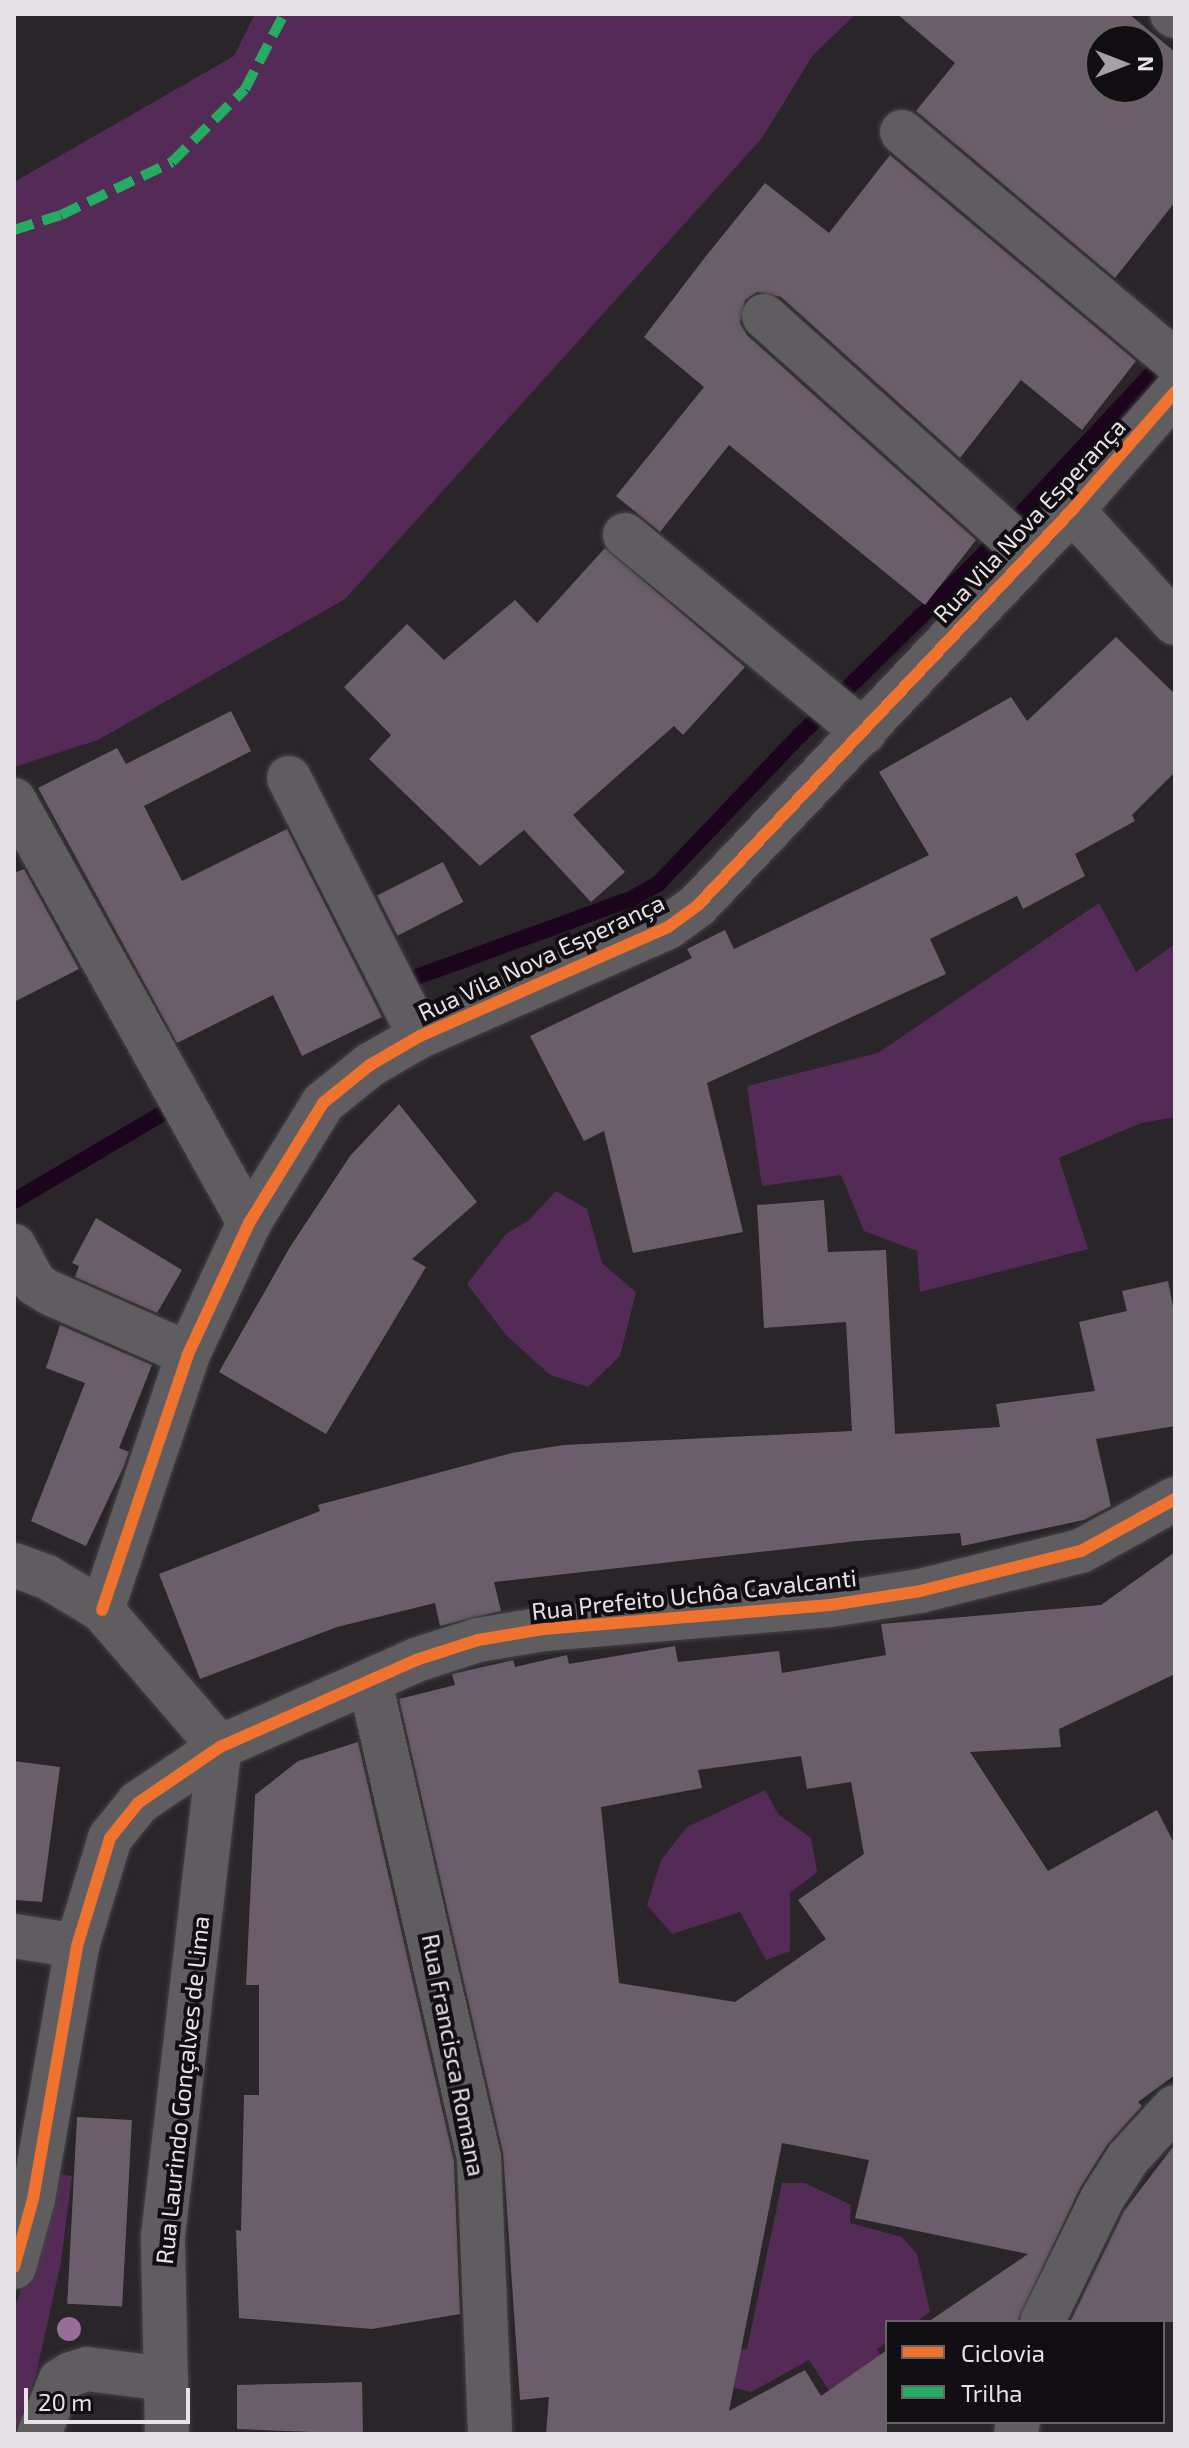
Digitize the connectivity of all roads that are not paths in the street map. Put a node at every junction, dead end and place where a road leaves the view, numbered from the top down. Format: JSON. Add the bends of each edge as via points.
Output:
{"nodes":[{"id":1,"x":902,"y":132,"type":"dead end"},
{"id":2,"x":764,"y":316,"type":"dead end"},
{"id":3,"x":1175,"y":361,"type":"edge"},
{"id":4,"x":1175,"y":392,"type":"edge"},
{"id":5,"x":1072,"y":510,"type":"junction"},
{"id":6,"x":625,"y":535,"type":"dead end"},
{"id":7,"x":1028,"y":553,"type":"junction"},
{"id":8,"x":1175,"y":623,"type":"edge"},
{"id":9,"x":864,"y":732,"type":"junction"},
{"id":10,"x":289,"y":778,"type":"dead end"},
{"id":11,"x":14,"y":800,"type":"edge"},
{"id":12,"x":420,"y":1036,"type":"junction"},
{"id":13,"x":249,"y":1223,"type":"junction"},
{"id":14,"x":14,"y":1246,"type":"edge"},
{"id":15,"x":188,"y":1354,"type":"junction"},
{"id":16,"x":1175,"y":1499,"type":"edge"},
{"id":17,"x":14,"y":1565,"type":"edge"},
{"id":18,"x":102,"y":1610,"type":"junction"},
{"id":19,"x":370,"y":1682,"type":"junction"},
{"id":20,"x":220,"y":1747,"type":"junction"},
{"id":21,"x":14,"y":1936,"type":"edge"},
{"id":22,"x":77,"y":1946,"type":"junction"},
{"id":23,"x":1175,"y":2107,"type":"edge"},
{"id":24,"x":14,"y":2267,"type":"edge"},
{"id":25,"x":1043,"y":2320,"type":"edge"},
{"id":26,"x":166,"y":2379,"type":"junction"},
{"id":27,"x":39,"y":2434,"type":"edge"},
{"id":28,"x":167,"y":2434,"type":"edge"},
{"id":29,"x":490,"y":2434,"type":"edge"}],
"edges":[{"from":1,"to":3,"type":"street"},
{"from":2,"to":7,"type":"street"},
{"from":4,"to":5,"type":"street","name":"Rua Vila Nova Esperança"},
{"from":5,"to":7,"type":"street","name":"Rua Vila Nova Esperança"},
{"from":5,"to":8,"type":"street"},
{"from":6,"to":9,"type":"street"},
{"from":7,"to":9,"type":"street","name":"Rua Vila Nova Esperança"},
{"from":9,"to":12,"type":"street","name":"Rua Vila Nova Esperança","via":[[726,879],[668,927]]},
{"from":10,"to":12,"type":"street"},
{"from":11,"to":13,"type":"street"},
{"from":12,"to":13,"type":"street","name":"Rua Vila Nova Esperança","via":[[370,1065],[323,1103]]},
{"from":13,"to":15,"type":"street","name":"Rua Vila Nova Esperança"},
{"from":14,"to":15,"type":"street","via":[[35,1284]]},
{"from":15,"to":18,"type":"street","name":"Rua Vila Nova Esperança"},
{"from":16,"to":19,"type":"street","name":"Rua Prefeito Uchôa Cavalcanti","via":[[1081,1551],[1031,1567],[830,1605],[544,1629],[478,1640]]},
{"from":17,"to":18,"type":"street","via":[[47,1577]]},
{"from":18,"to":20,"type":"street"},
{"from":19,"to":20,"type":"street","name":"Rua Prefeito Uchôa Cavalcanti"},
{"from":19,"to":29,"type":"street","name":"Rua Francisca Romana","via":[[479,2158]]},
{"from":20,"to":22,"type":"street","name":"Rua Prefeito Uchôa Cavalcanti","via":[[121,1819],[93,1884]]},
{"from":20,"to":26,"type":"street","name":"Rua Laurindo Gonçalves de Lima","via":[[163,2236]]},
{"from":21,"to":22,"type":"street"},
{"from":22,"to":24,"type":"street","name":"Rua Prefeito Uchôa Cavalcanti","via":[[33,2199]]},
{"from":23,"to":25,"type":"street","via":[[1128,2158],[1102,2199]]},
{"from":26,"to":27,"type":"street","via":[[87,2369],[71,2374],[60,2381]]},
{"from":26,"to":28,"type":"street","name":"Rua Laurindo Gonçalves de Lima"}]}
